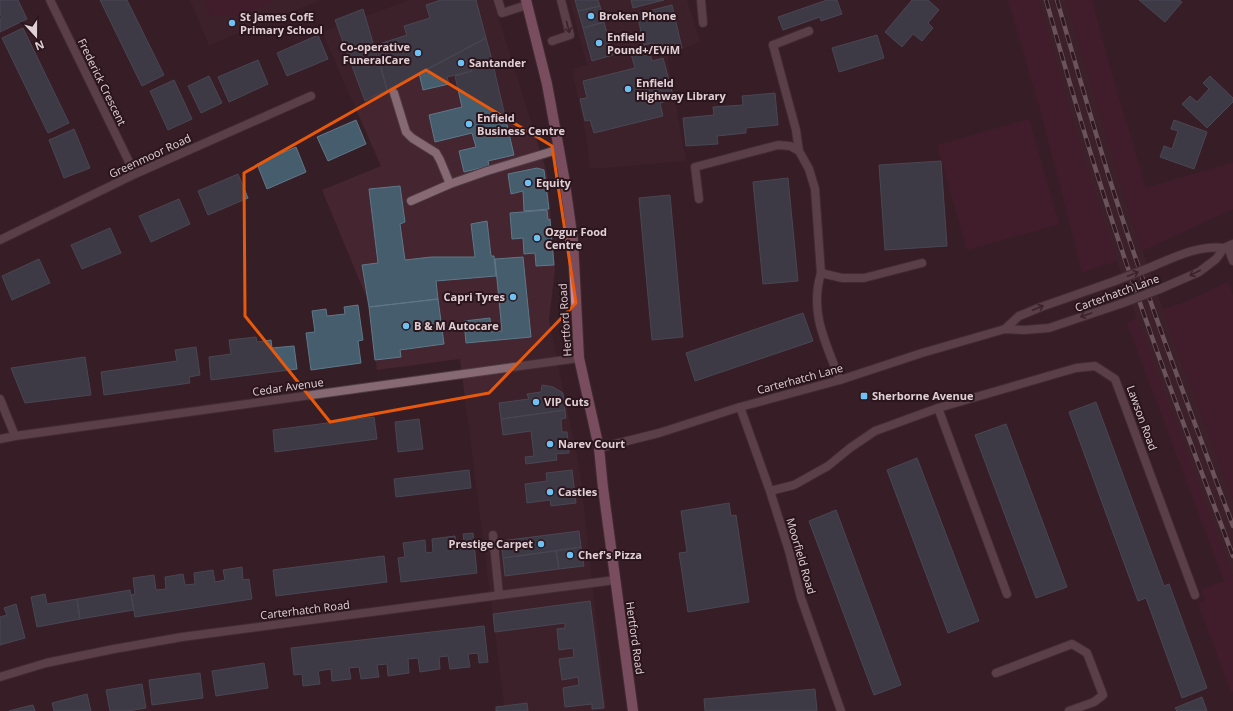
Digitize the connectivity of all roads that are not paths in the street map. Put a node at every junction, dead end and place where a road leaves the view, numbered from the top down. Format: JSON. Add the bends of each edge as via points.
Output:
{"nodes":[{"id":1,"x":50,"y":0,"type":"edge"},
{"id":2,"x":498,"y":0,"type":"edge"},
{"id":3,"x":562,"y":0,"type":"edge"},
{"id":4,"x":701,"y":0,"type":"edge"},
{"id":5,"x":526,"y":3,"type":"edge"},
{"id":6,"x":703,"y":23,"type":"dead end"},
{"id":7,"x":810,"y":32,"type":"dead end"},
{"id":8,"x":552,"y":40,"type":"dead end"},
{"id":9,"x":394,"y":93,"type":"dead end"},
{"id":10,"x":311,"y":96,"type":"dead end"},
{"id":11,"x":560,"y":149,"type":"junction"},
{"id":12,"x":799,"y":151,"type":"junction"},
{"id":13,"x":135,"y":174,"type":"junction"},
{"id":14,"x":450,"y":184,"type":"junction"},
{"id":15,"x":699,"y":199,"type":"dead end"},
{"id":16,"x":410,"y":201,"type":"dead end"},
{"id":17,"x":0,"y":240,"type":"edge"},
{"id":18,"x":1228,"y":247,"type":"edge"},
{"id":19,"x":1233,"y":261,"type":"edge"},
{"id":20,"x":922,"y":263,"type":"dead end"},
{"id":21,"x":820,"y":273,"type":"junction"},
{"id":22,"x":1005,"y":329,"type":"junction"},
{"id":23,"x":579,"y":358,"type":"junction"},
{"id":24,"x":840,"y":380,"type":"junction"},
{"id":25,"x":0,"y":399,"type":"edge"},
{"id":26,"x":740,"y":407,"type":"junction"},
{"id":27,"x":938,"y":408,"type":"junction"},
{"id":28,"x":15,"y":436,"type":"junction"},
{"id":29,"x":0,"y":439,"type":"edge"},
{"id":30,"x":599,"y":448,"type":"junction"},
{"id":31,"x":770,"y":491,"type":"junction"},
{"id":32,"x":493,"y":535,"type":"dead end"},
{"id":33,"x":615,"y":580,"type":"junction"},
{"id":34,"x":1007,"y":594,"type":"dead end"},
{"id":35,"x":499,"y":595,"type":"junction"},
{"id":36,"x":1195,"y":595,"type":"dead end"},
{"id":37,"x":996,"y":673,"type":"dead end"},
{"id":38,"x":0,"y":677,"type":"edge"},
{"id":39,"x":633,"y":711,"type":"edge"},
{"id":40,"x":841,"y":711,"type":"edge"},
{"id":41,"x":1069,"y":711,"type":"edge"}],
"edges":[{"from":1,"to":13,"type":"street","name":"Frederick Crescent"},
{"from":2,"to":5,"type":"street","via":[[502,13]]},
{"from":3,"to":8,"type":"street","one_way":true,"via":[[570,35]]},
{"from":4,"to":6,"type":"street"},
{"from":5,"to":11,"type":"main road","name":"Hertford Road","via":[[547,84]]},
{"from":7,"to":12,"type":"street","via":[[773,45],[795,123]]},
{"from":9,"to":14,"type":"street","via":[[406,132],[436,153]]},
{"from":10,"to":13,"type":"street","name":"Greenmoor Road"},
{"from":11,"to":14,"type":"street"},
{"from":11,"to":23,"type":"main road","name":"Hertford Road","via":[[573,241]]},
{"from":12,"to":15,"type":"street","via":[[790,146],[778,145],[695,167]]},
{"from":12,"to":21,"type":"street","via":[[809,169],[815,189]]},
{"from":13,"to":17,"type":"street","name":"Greenmoor Road"},
{"from":14,"to":16,"type":"street"},
{"from":18,"to":19,"type":"street"},
{"from":22,"to":18,"type":"street","name":"Carterhatch Lane","one_way":true,"bridge":true,"via":[[1019,316],[1188,251]]},
{"from":18,"to":22,"type":"street","name":"Carterhatch Lane","one_way":true,"bridge":true,"via":[[1199,272],[1123,303],[1049,328]]},
{"from":20,"to":21,"type":"street","via":[[864,278],[842,278]]},
{"from":21,"to":24,"type":"street","via":[[816,301],[818,317]]},
{"from":22,"to":24,"type":"street","name":"Carterhatch Lane"},
{"from":23,"to":28,"type":"street","name":"Cedar Avenue"},
{"from":23,"to":30,"type":"main road","name":"Hertford Road"},
{"from":24,"to":26,"type":"street","name":"Carterhatch Lane"},
{"from":25,"to":28,"type":"street"},
{"from":26,"to":30,"type":"street","name":"Carterhatch Lane","via":[[659,433]]},
{"from":26,"to":31,"type":"street","name":"Moorfield Road"},
{"from":27,"to":31,"type":"street","name":"Lawson Road","via":[[875,431],[828,466],[794,485]]},
{"from":27,"to":34,"type":"street"},
{"from":27,"to":36,"type":"street","name":"Lawson Road","via":[[1076,368],[1095,366],[1115,379]]},
{"from":28,"to":29,"type":"street","name":"Cedar Avenue"},
{"from":30,"to":33,"type":"main road","name":"Hertford Road"},
{"from":31,"to":40,"type":"street","name":"Moorfield Road","via":[[801,598]]},
{"from":32,"to":35,"type":"street"},
{"from":33,"to":35,"type":"street","name":"Carterhatch Road"},
{"from":33,"to":39,"type":"main road","name":"Hertford Road"},
{"from":35,"to":38,"type":"street","name":"Carterhatch Road","via":[[174,639],[46,663]]},
{"from":37,"to":41,"type":"street","via":[[1072,644],[1087,653],[1103,695],[1094,702]]}]}
